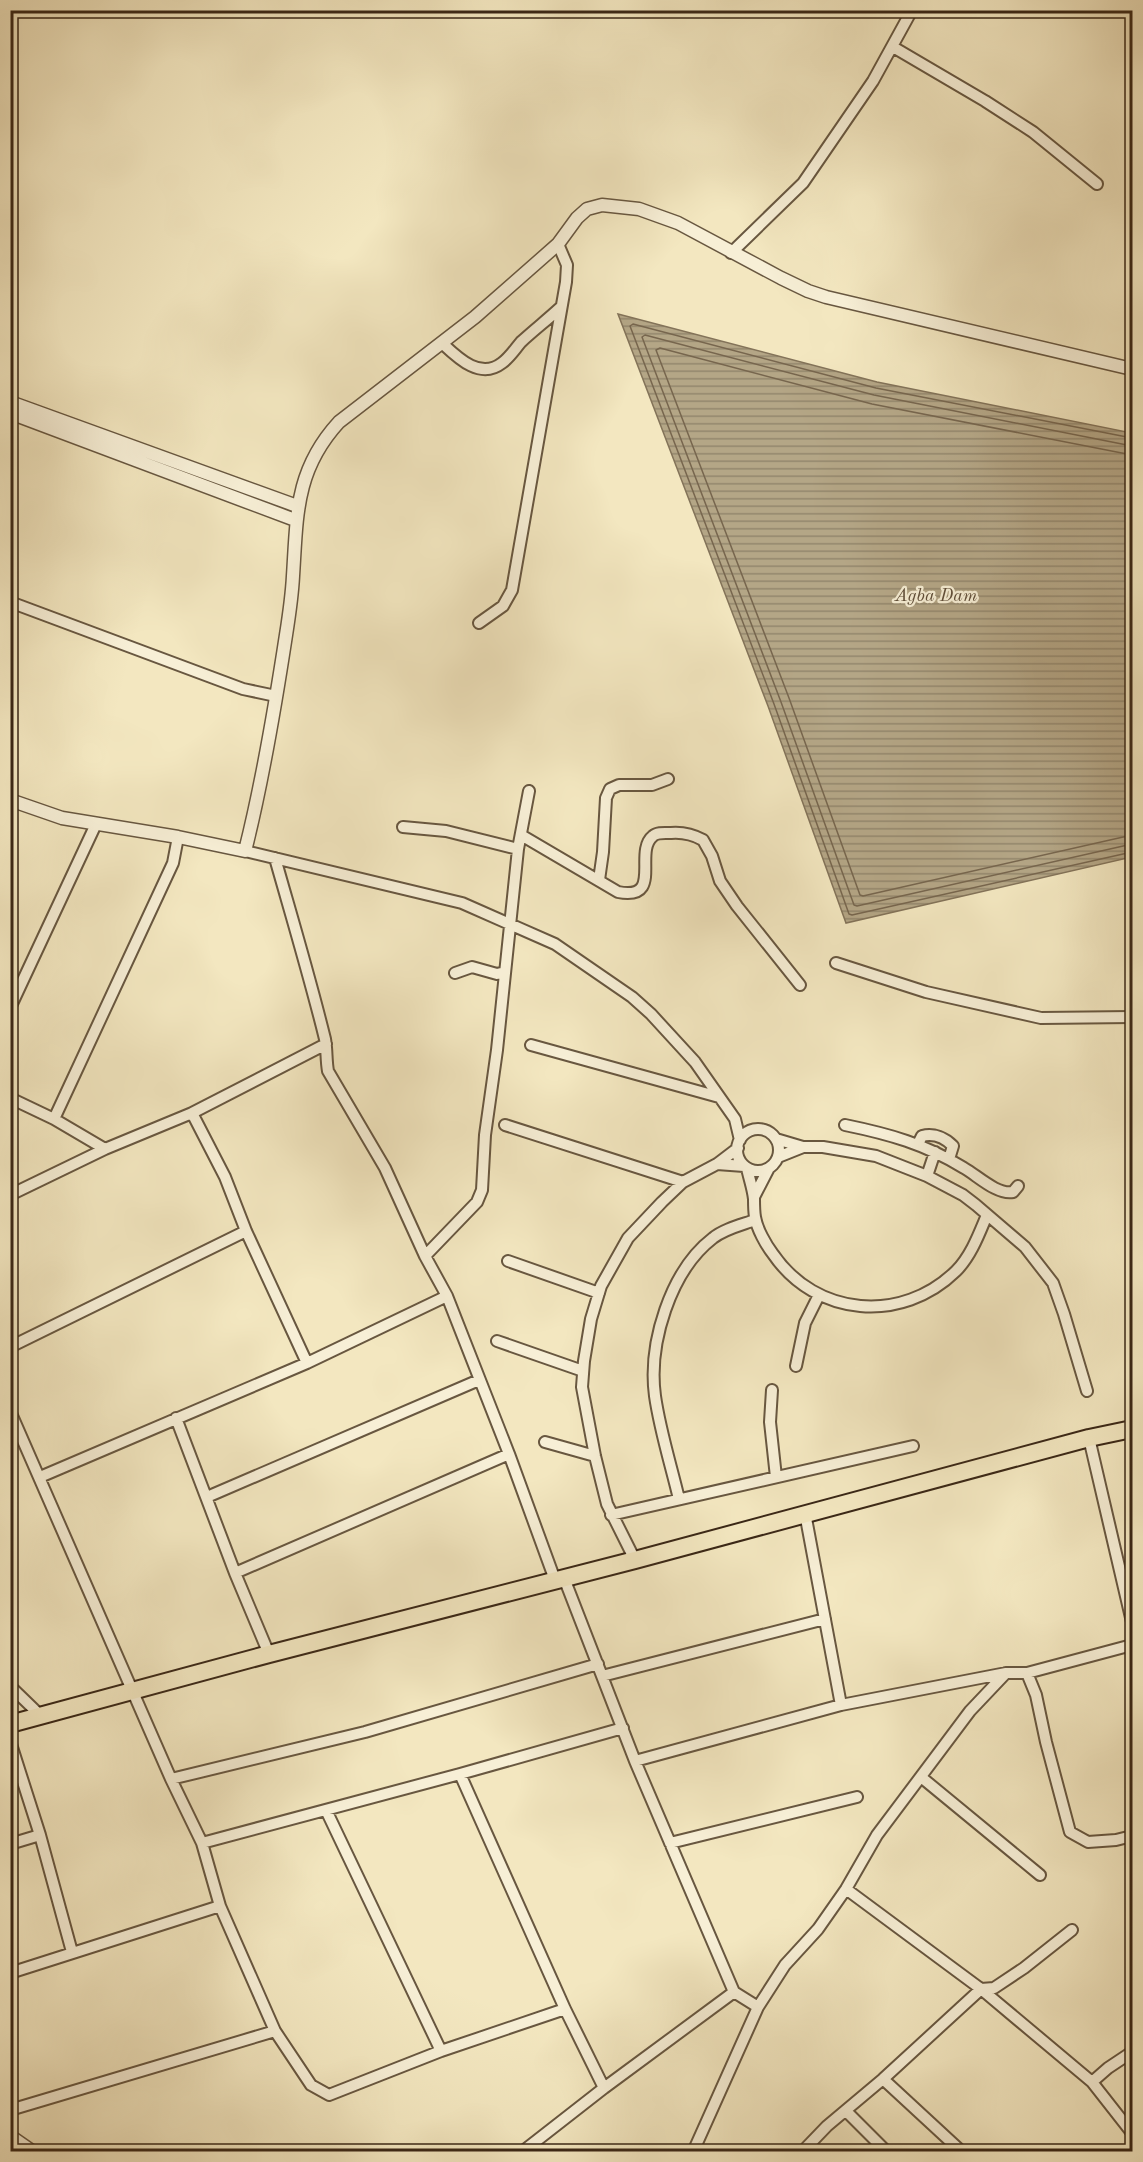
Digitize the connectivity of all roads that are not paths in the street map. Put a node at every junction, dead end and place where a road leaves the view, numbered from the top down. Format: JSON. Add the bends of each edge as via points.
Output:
{"nodes":[{"id":1,"x":912,"y":10,"type":"edge"},
{"id":2,"x":893,"y":47,"type":"junction"},
{"id":3,"x":1097,"y":184,"type":"dead end"},
{"id":4,"x":558,"y":244,"type":"junction"},
{"id":5,"x":731,"y":253,"type":"junction"},
{"id":6,"x":560,"y":309,"type":"junction"},
{"id":7,"x":442,"y":343,"type":"junction"},
{"id":8,"x":1132,"y":369,"type":"edge"},
{"id":9,"x":10,"y":402,"type":"edge"},
{"id":10,"x":10,"y":413,"type":"edge"},
{"id":11,"x":297,"y":506,"type":"junction"},
{"id":12,"x":295,"y":520,"type":"junction"},
{"id":13,"x":10,"y":602,"type":"edge"},
{"id":14,"x":479,"y":623,"type":"dead end"},
{"id":15,"x":276,"y":696,"type":"junction"},
{"id":16,"x":668,"y":779,"type":"dead end"},
{"id":17,"x":529,"y":792,"type":"dead end"},
{"id":18,"x":10,"y":800,"type":"edge"},
{"id":19,"x":96,"y":825,"type":"junction"},
{"id":20,"x":403,"y":827,"type":"dead end"},
{"id":21,"x":521,"y":836,"type":"junction"},
{"id":22,"x":178,"y":837,"type":"junction"},
{"id":23,"x":518,"y":849,"type":"junction"},
{"id":24,"x":245,"y":851,"type":"junction"},
{"id":25,"x":274,"y":858,"type":"junction"},
{"id":26,"x":599,"y":880,"type":"junction"},
{"id":27,"x":511,"y":923,"type":"junction"},
{"id":28,"x":836,"y":963,"type":"dead end"},
{"id":29,"x":505,"y":972,"type":"junction"},
{"id":30,"x":454,"y":973,"type":"dead end"},
{"id":31,"x":800,"y":985,"type":"dead end"},
{"id":32,"x":10,"y":1008,"type":"edge"},
{"id":33,"x":1132,"y":1017,"type":"edge"},
{"id":34,"x":326,"y":1044,"type":"junction"},
{"id":35,"x":531,"y":1045,"type":"dead end"},
{"id":36,"x":719,"y":1097,"type":"junction"},
{"id":37,"x":10,"y":1098,"type":"edge"},
{"id":38,"x":192,"y":1113,"type":"junction"},
{"id":39,"x":54,"y":1119,"type":"junction"},
{"id":40,"x":735,"y":1119,"type":"junction"},
{"id":41,"x":505,"y":1125,"type":"dead end"},
{"id":42,"x":845,"y":1125,"type":"dead end"},
{"id":43,"x":753,"y":1130,"type":"junction"},
{"id":44,"x":776,"y":1139,"type":"junction"},
{"id":45,"x":918,"y":1143,"type":"junction"},
{"id":46,"x":739,"y":1144,"type":"junction"},
{"id":47,"x":803,"y":1147,"type":"junction"},
{"id":48,"x":105,"y":1149,"type":"junction"},
{"id":49,"x":935,"y":1152,"type":"junction"},
{"id":50,"x":778,"y":1157,"type":"junction"},
{"id":51,"x":949,"y":1159,"type":"junction"},
{"id":52,"x":717,"y":1164,"type":"junction"},
{"id":53,"x":746,"y":1167,"type":"junction"},
{"id":54,"x":769,"y":1168,"type":"junction"},
{"id":55,"x":927,"y":1176,"type":"junction"},
{"id":56,"x":683,"y":1182,"type":"junction"},
{"id":57,"x":1018,"y":1186,"type":"dead end"},
{"id":58,"x":10,"y":1195,"type":"edge"},
{"id":59,"x":754,"y":1197,"type":"junction"},
{"id":60,"x":987,"y":1215,"type":"junction"},
{"id":61,"x":755,"y":1220,"type":"junction"},
{"id":62,"x":246,"y":1232,"type":"junction"},
{"id":63,"x":425,"y":1256,"type":"junction"},
{"id":64,"x":508,"y":1261,"type":"dead end"},
{"id":65,"x":599,"y":1293,"type":"junction"},
{"id":66,"x":819,"y":1295,"type":"junction"},
{"id":67,"x":447,"y":1296,"type":"junction"},
{"id":68,"x":497,"y":1341,"type":"dead end"},
{"id":69,"x":10,"y":1347,"type":"edge"},
{"id":70,"x":307,"y":1363,"type":"junction"},
{"id":71,"x":796,"y":1366,"type":"dead end"},
{"id":72,"x":583,"y":1371,"type":"junction"},
{"id":73,"x":479,"y":1380,"type":"junction"},
{"id":74,"x":772,"y":1390,"type":"dead end"},
{"id":75,"x":1087,"y":1391,"type":"dead end"},
{"id":76,"x":10,"y":1411,"type":"edge"},
{"id":77,"x":176,"y":1418,"type":"junction"},
{"id":78,"x":1132,"y":1429,"type":"edge"},
{"id":79,"x":1089,"y":1438,"type":"junction"},
{"id":80,"x":545,"y":1442,"type":"dead end"},
{"id":81,"x":913,"y":1446,"type":"dead end"},
{"id":82,"x":509,"y":1454,"type":"junction"},
{"id":83,"x":595,"y":1456,"type":"junction"},
{"id":84,"x":40,"y":1477,"type":"junction"},
{"id":85,"x":776,"y":1477,"type":"junction"},
{"id":86,"x":207,"y":1497,"type":"junction"},
{"id":87,"x":679,"y":1499,"type":"junction"},
{"id":88,"x":805,"y":1513,"type":"junction"},
{"id":89,"x":611,"y":1515,"type":"junction"},
{"id":90,"x":635,"y":1560,"type":"junction"},
{"id":91,"x":235,"y":1572,"type":"junction"},
{"id":92,"x":560,"y":1579,"type":"junction"},
{"id":93,"x":825,"y":1619,"type":"junction"},
{"id":94,"x":1132,"y":1622,"type":"edge"},
{"id":95,"x":1132,"y":1645,"type":"edge"},
{"id":96,"x":269,"y":1654,"type":"junction"},
{"id":97,"x":598,"y":1664,"type":"junction"},
{"id":98,"x":1006,"y":1673,"type":"junction"},
{"id":99,"x":1027,"y":1673,"type":"junction"},
{"id":100,"x":602,"y":1676,"type":"junction"},
{"id":101,"x":10,"y":1686,"type":"edge"},
{"id":102,"x":133,"y":1691,"type":"junction"},
{"id":103,"x":841,"y":1705,"type":"junction"},
{"id":104,"x":42,"y":1717,"type":"junction"},
{"id":105,"x":10,"y":1724,"type":"edge"},
{"id":106,"x":622,"y":1728,"type":"junction"},
{"id":107,"x":10,"y":1741,"type":"edge"},
{"id":108,"x":635,"y":1761,"type":"junction"},
{"id":109,"x":460,"y":1774,"type":"junction"},
{"id":110,"x":921,"y":1777,"type":"junction"},
{"id":111,"x":171,"y":1779,"type":"junction"},
{"id":112,"x":857,"y":1797,"type":"dead end"},
{"id":113,"x":326,"y":1810,"type":"junction"},
{"id":114,"x":40,"y":1835,"type":"junction"},
{"id":115,"x":1132,"y":1836,"type":"edge"},
{"id":116,"x":202,"y":1843,"type":"junction"},
{"id":117,"x":670,"y":1843,"type":"junction"},
{"id":118,"x":10,"y":1844,"type":"edge"},
{"id":119,"x":1040,"y":1875,"type":"dead end"},
{"id":120,"x":846,"y":1889,"type":"junction"},
{"id":121,"x":220,"y":1906,"type":"junction"},
{"id":122,"x":1072,"y":1930,"type":"dead end"},
{"id":123,"x":72,"y":1952,"type":"junction"},
{"id":124,"x":10,"y":1973,"type":"edge"},
{"id":125,"x":981,"y":1989,"type":"junction"},
{"id":126,"x":734,"y":1992,"type":"junction"},
{"id":127,"x":758,"y":2007,"type":"junction"},
{"id":128,"x":565,"y":2009,"type":"junction"},
{"id":129,"x":275,"y":2031,"type":"junction"},
{"id":130,"x":441,"y":2051,"type":"junction"},
{"id":131,"x":1132,"y":2052,"type":"edge"},
{"id":132,"x":884,"y":2079,"type":"junction"},
{"id":133,"x":1092,"y":2082,"type":"junction"},
{"id":134,"x":604,"y":2088,"type":"junction"},
{"id":135,"x":10,"y":2110,"type":"edge"},
{"id":136,"x":846,"y":2110,"type":"junction"},
{"id":137,"x":1132,"y":2133,"type":"edge"},
{"id":138,"x":10,"y":2136,"type":"edge"},
{"id":139,"x":33,"y":2151,"type":"edge"},
{"id":140,"x":522,"y":2151,"type":"edge"},
{"id":141,"x":693,"y":2151,"type":"edge"},
{"id":142,"x":802,"y":2151,"type":"edge"},
{"id":143,"x":887,"y":2151,"type":"edge"},
{"id":144,"x":962,"y":2151,"type":"edge"}],
"edges":[{"from":1,"to":2,"type":"street"},
{"from":2,"to":3,"type":"street","via":[[1033,132]]},
{"from":2,"to":5,"type":"street","via":[[849,119],[803,183]]},
{"from":4,"to":5,"type":"street","via":[[582,213],[602,205],[639,208],[678,223]]},
{"from":4,"to":6,"type":"street","via":[[567,265]]},
{"from":4,"to":7,"type":"street"},
{"from":5,"to":8,"type":"street","via":[[826,297]]},
{"from":6,"to":7,"type":"street","via":[[495,368],[471,366]]},
{"from":6,"to":14,"type":"street","via":[[512,590],[503,606]]},
{"from":7,"to":11,"type":"street","via":[[339,422],[323,439],[306,474]]},
{"from":9,"to":11,"type":"street"},
{"from":10,"to":12,"type":"street"},
{"from":11,"to":12,"type":"street"},
{"from":12,"to":15,"type":"street","via":[[293,579]]},
{"from":13,"to":15,"type":"street","via":[[243,689]]},
{"from":15,"to":24,"type":"street"},
{"from":16,"to":26,"type":"street","via":[[652,785],[619,785],[610,789]]},
{"from":17,"to":21,"type":"street"},
{"from":18,"to":19,"type":"street"},
{"from":19,"to":22,"type":"street"},
{"from":19,"to":32,"type":"street"},
{"from":20,"to":23,"type":"street","via":[[446,831]]},
{"from":21,"to":23,"type":"street"},
{"from":21,"to":26,"type":"street"},
{"from":22,"to":24,"type":"street"},
{"from":22,"to":39,"type":"street","via":[[173,863]]},
{"from":23,"to":27,"type":"street"},
{"from":24,"to":25,"type":"street"},
{"from":25,"to":27,"type":"street","via":[[462,903]]},
{"from":25,"to":34,"type":"street"},
{"from":26,"to":31,"type":"street","via":[[618,892],[637,893],[643,886],[651,837],[668,832],[703,840],[720,881]]},
{"from":27,"to":29,"type":"street"},
{"from":27,"to":36,"type":"street","via":[[555,944],[632,997],[695,1062]]},
{"from":28,"to":33,"type":"street","via":[[926,992],[1041,1018]]},
{"from":29,"to":30,"type":"street","via":[[497,974],[472,967]]},
{"from":29,"to":63,"type":"street","via":[[482,1190],[477,1202]]},
{"from":34,"to":38,"type":"street"},
{"from":34,"to":63,"type":"street","via":[[328,1071],[385,1168]]},
{"from":35,"to":36,"type":"street"},
{"from":36,"to":40,"type":"street"},
{"from":37,"to":39,"type":"street"},
{"from":38,"to":48,"type":"street"},
{"from":38,"to":62,"type":"street","via":[[225,1177]]},
{"from":39,"to":48,"type":"street"},
{"from":40,"to":43,"type":"street"},
{"from":40,"to":46,"type":"street"},
{"from":41,"to":56,"type":"street"},
{"from":42,"to":45,"type":"street"},
{"from":43,"to":44,"type":"street","via":[[768,1132]]},
{"from":43,"to":46,"type":"street"},
{"from":44,"to":47,"type":"street"},
{"from":44,"to":50,"type":"street"},
{"from":45,"to":49,"type":"street"},
{"from":45,"to":51,"type":"street","via":[[927,1135],[946,1140],[953,1146]]},
{"from":46,"to":52,"type":"street"},
{"from":46,"to":53,"type":"street","via":[[739,1157]]},
{"from":47,"to":50,"type":"street"},
{"from":47,"to":55,"type":"street","via":[[876,1156]]},
{"from":48,"to":58,"type":"street"},
{"from":49,"to":51,"type":"street"},
{"from":49,"to":55,"type":"street"},
{"from":50,"to":54,"type":"street"},
{"from":51,"to":57,"type":"street","via":[[1001,1191],[1013,1192]]},
{"from":52,"to":53,"type":"street"},
{"from":52,"to":56,"type":"street"},
{"from":53,"to":54,"type":"street","via":[[756,1171]]},
{"from":53,"to":59,"type":"street"},
{"from":54,"to":59,"type":"street"},
{"from":55,"to":60,"type":"street","via":[[963,1195]]},
{"from":56,"to":65,"type":"street","via":[[628,1238]]},
{"from":59,"to":61,"type":"street"},
{"from":60,"to":66,"type":"street","via":[[977,1240],[957,1270],[930,1292],[875,1307],[839,1304]]},
{"from":60,"to":75,"type":"street","via":[[1025,1247],[1053,1283]]},
{"from":61,"to":66,"type":"street","via":[[772,1254],[788,1272]]},
{"from":61,"to":87,"type":"street","via":[[712,1238],[686,1267],[669,1296],[658,1340],[655,1396]]},
{"from":62,"to":69,"type":"street"},
{"from":62,"to":70,"type":"street"},
{"from":63,"to":67,"type":"street"},
{"from":64,"to":65,"type":"street"},
{"from":65,"to":72,"type":"street"},
{"from":66,"to":71,"type":"street","via":[[805,1323]]},
{"from":67,"to":70,"type":"street"},
{"from":67,"to":73,"type":"street"},
{"from":68,"to":72,"type":"street"},
{"from":70,"to":77,"type":"street"},
{"from":72,"to":83,"type":"street","via":[[582,1387]]},
{"from":73,"to":82,"type":"street"},
{"from":73,"to":86,"type":"street"},
{"from":74,"to":85,"type":"street","via":[[770,1422]]},
{"from":76,"to":84,"type":"street"},
{"from":77,"to":84,"type":"street"},
{"from":77,"to":86,"type":"street"},
{"from":78,"to":79,"type":"main road"},
{"from":79,"to":88,"type":"main road"},
{"from":79,"to":94,"type":"street"},
{"from":80,"to":83,"type":"street"},
{"from":81,"to":85,"type":"street"},
{"from":82,"to":91,"type":"street"},
{"from":82,"to":92,"type":"street"},
{"from":83,"to":89,"type":"street"},
{"from":84,"to":102,"type":"street"},
{"from":85,"to":87,"type":"street"},
{"from":86,"to":91,"type":"street"},
{"from":87,"to":89,"type":"street"},
{"from":88,"to":90,"type":"main road"},
{"from":88,"to":93,"type":"street"},
{"from":89,"to":90,"type":"street"},
{"from":90,"to":92,"type":"main road"},
{"from":91,"to":96,"type":"street"},
{"from":92,"to":96,"type":"main road"},
{"from":92,"to":97,"type":"street"},
{"from":93,"to":100,"type":"street"},
{"from":93,"to":103,"type":"street"},
{"from":95,"to":99,"type":"street"},
{"from":96,"to":102,"type":"main road"},
{"from":97,"to":100,"type":"street"},
{"from":97,"to":111,"type":"street","via":[[365,1732]]},
{"from":98,"to":99,"type":"street"},
{"from":98,"to":103,"type":"street"},
{"from":98,"to":110,"type":"street","via":[[970,1711]]},
{"from":99,"to":115,"type":"street","via":[[1070,1832],[1088,1842]]},
{"from":100,"to":106,"type":"street"},
{"from":101,"to":104,"type":"street"},
{"from":102,"to":104,"type":"main road"},
{"from":102,"to":111,"type":"street"},
{"from":103,"to":108,"type":"street"},
{"from":104,"to":105,"type":"main road"},
{"from":106,"to":108,"type":"street"},
{"from":106,"to":109,"type":"street"},
{"from":107,"to":114,"type":"street"},
{"from":108,"to":117,"type":"street"},
{"from":109,"to":113,"type":"street"},
{"from":109,"to":128,"type":"street"},
{"from":110,"to":119,"type":"street"},
{"from":110,"to":120,"type":"street","via":[[877,1835]]},
{"from":111,"to":116,"type":"street"},
{"from":112,"to":117,"type":"street"},
{"from":113,"to":116,"type":"street"},
{"from":113,"to":130,"type":"street"},
{"from":114,"to":118,"type":"street"},
{"from":114,"to":123,"type":"street"},
{"from":116,"to":121,"type":"street"},
{"from":117,"to":126,"type":"street"},
{"from":120,"to":125,"type":"street"},
{"from":120,"to":127,"type":"street","via":[[818,1929],[785,1965]]},
{"from":121,"to":123,"type":"street"},
{"from":121,"to":129,"type":"street"},
{"from":122,"to":125,"type":"street","via":[[994,1988]]},
{"from":123,"to":124,"type":"street"},
{"from":125,"to":132,"type":"street"},
{"from":125,"to":133,"type":"street"},
{"from":126,"to":127,"type":"street"},
{"from":126,"to":134,"type":"street"},
{"from":127,"to":141,"type":"street"},
{"from":128,"to":130,"type":"street"},
{"from":128,"to":134,"type":"street"},
{"from":129,"to":130,"type":"street","via":[[311,2085],[329,2095]]},
{"from":129,"to":135,"type":"street"},
{"from":131,"to":133,"type":"street"},
{"from":132,"to":136,"type":"street"},
{"from":132,"to":144,"type":"street"},
{"from":133,"to":137,"type":"street"},
{"from":134,"to":140,"type":"street"},
{"from":136,"to":142,"type":"street"},
{"from":136,"to":143,"type":"street"},
{"from":138,"to":139,"type":"street"}]}
